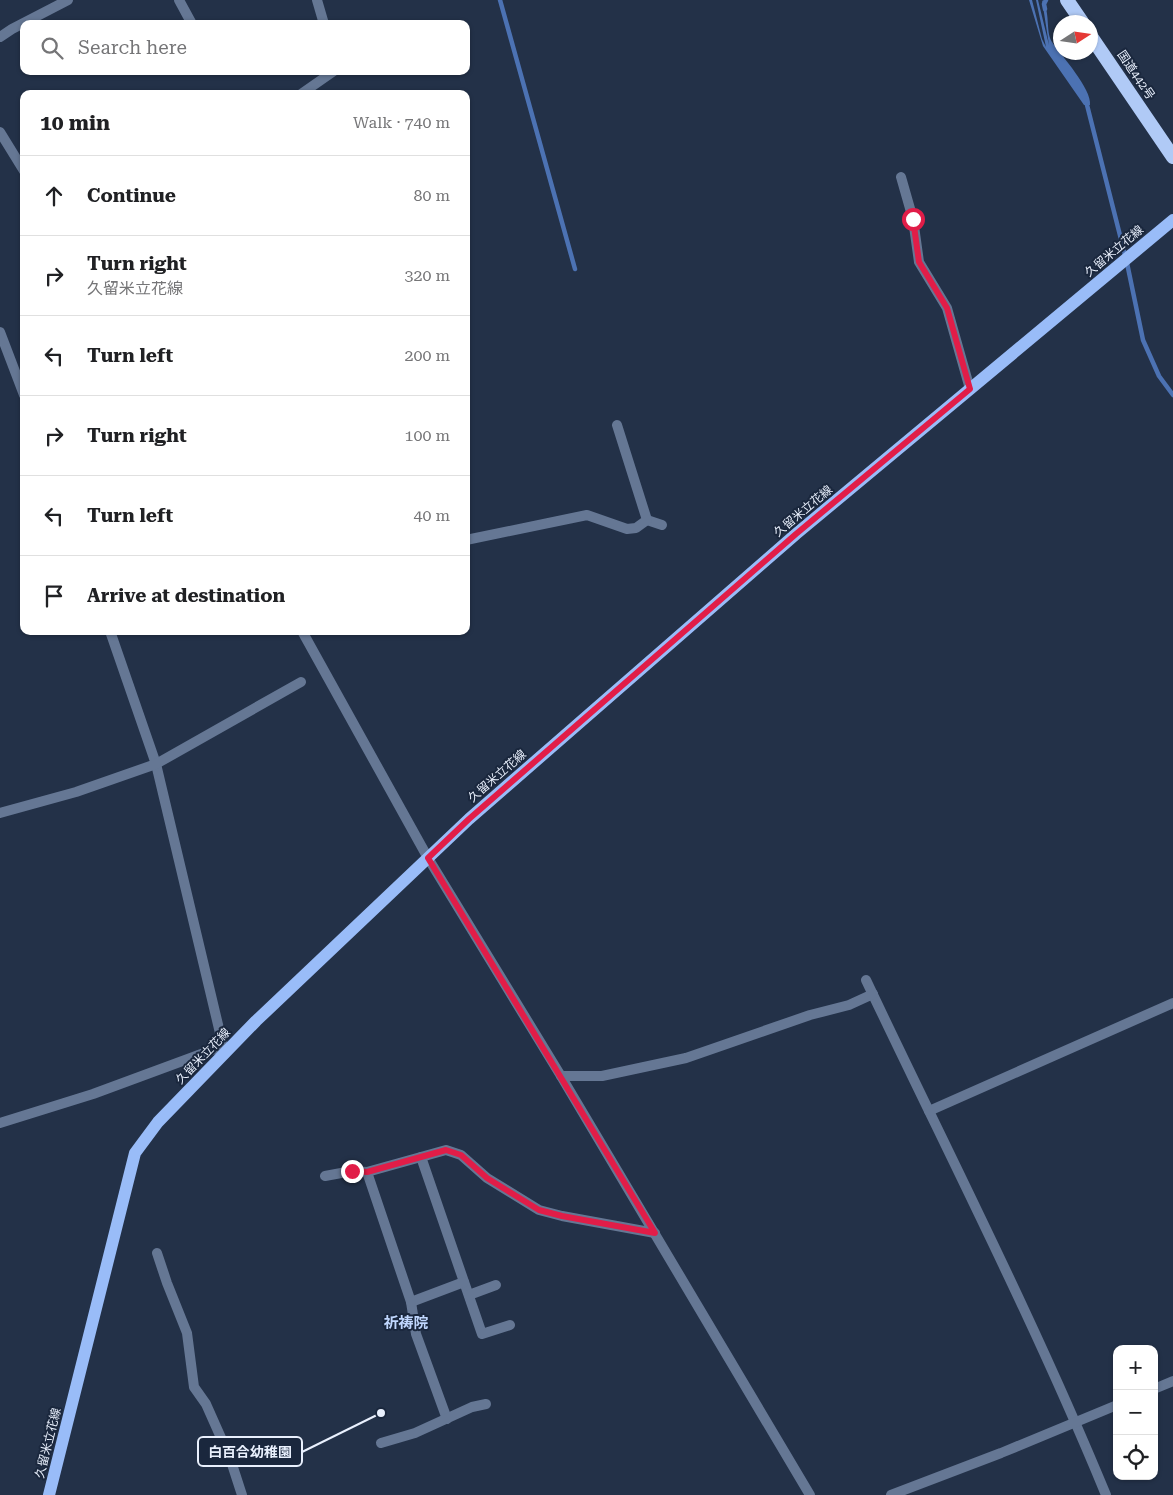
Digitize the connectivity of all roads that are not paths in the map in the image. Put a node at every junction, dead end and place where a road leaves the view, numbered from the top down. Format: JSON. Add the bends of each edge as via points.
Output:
{"nodes":[{"id":1,"x":68,"y":0,"type":"edge"},
{"id":2,"x":179,"y":0,"type":"edge"},
{"id":3,"x":317,"y":0,"type":"edge"},
{"id":4,"x":1067,"y":0,"type":"edge"},
{"id":5,"x":1077,"y":15,"type":"edge"},
{"id":6,"x":29,"y":20,"type":"edge"},
{"id":7,"x":190,"y":20,"type":"edge"},
{"id":8,"x":323,"y":20,"type":"edge"},
{"id":9,"x":20,"y":25,"type":"edge"},
{"id":10,"x":0,"y":37,"type":"edge"},
{"id":11,"x":1098,"y":47,"type":"edge"},
{"id":12,"x":328,"y":75,"type":"edge"},
{"id":13,"x":307,"y":90,"type":"edge"},
{"id":14,"x":0,"y":132,"type":"edge"},
{"id":15,"x":1173,"y":157,"type":"edge"},
{"id":16,"x":20,"y":164,"type":"edge"},
{"id":17,"x":901,"y":177,"type":"dead end"},
{"id":18,"x":1173,"y":220,"type":"edge"},
{"id":19,"x":0,"y":332,"type":"edge"},
{"id":20,"x":20,"y":384,"type":"edge"},
{"id":21,"x":970,"y":389,"type":"junction"},
{"id":22,"x":617,"y":424,"type":"dead end"},
{"id":23,"x":647,"y":520,"type":"junction"},
{"id":24,"x":662,"y":525,"type":"dead end"},
{"id":25,"x":470,"y":539,"type":"edge"},
{"id":26,"x":111,"y":635,"type":"edge"},
{"id":27,"x":304,"y":635,"type":"edge"},
{"id":28,"x":301,"y":682,"type":"dead end"},
{"id":29,"x":156,"y":764,"type":"junction"},
{"id":30,"x":0,"y":813,"type":"edge"},
{"id":31,"x":428,"y":858,"type":"junction"},
{"id":32,"x":866,"y":980,"type":"dead end"},
{"id":33,"x":873,"y":994,"type":"junction"},
{"id":34,"x":1173,"y":1003,"type":"edge"},
{"id":35,"x":224,"y":1050,"type":"junction"},
{"id":36,"x":561,"y":1076,"type":"junction"},
{"id":37,"x":929,"y":1111,"type":"junction"},
{"id":38,"x":0,"y":1123,"type":"edge"},
{"id":39,"x":421,"y":1157,"type":"junction"},
{"id":40,"x":367,"y":1172,"type":"junction"},
{"id":41,"x":325,"y":1176,"type":"dead end"},
{"id":42,"x":655,"y":1233,"type":"junction"},
{"id":43,"x":157,"y":1253,"type":"dead end"},
{"id":44,"x":464,"y":1282,"type":"junction"},
{"id":45,"x":496,"y":1285,"type":"dead end"},
{"id":46,"x":469,"y":1295,"type":"junction"},
{"id":47,"x":411,"y":1302,"type":"junction"},
{"id":48,"x":510,"y":1325,"type":"dead end"},
{"id":49,"x":1173,"y":1381,"type":"edge"},
{"id":50,"x":1158,"y":1387,"type":"edge"},
{"id":51,"x":486,"y":1404,"type":"dead end"},
{"id":52,"x":1113,"y":1408,"type":"edge"},
{"id":53,"x":447,"y":1419,"type":"junction"},
{"id":54,"x":1077,"y":1423,"type":"junction"},
{"id":55,"x":381,"y":1443,"type":"dead end"},
{"id":56,"x":49,"y":1495,"type":"edge"},
{"id":57,"x":242,"y":1495,"type":"edge"},
{"id":58,"x":810,"y":1495,"type":"edge"},
{"id":59,"x":891,"y":1495,"type":"edge"},
{"id":60,"x":1106,"y":1495,"type":"edge"}],
"edges":[{"from":1,"to":6,"type":"street"},
{"from":2,"to":7,"type":"street"},
{"from":3,"to":8,"type":"street"},
{"from":4,"to":5,"type":"highway"},
{"from":9,"to":10,"type":"street"},
{"from":11,"to":15,"type":"highway","name":"国道442号"},
{"from":12,"to":13,"type":"street"},
{"from":14,"to":16,"type":"street"},
{"from":17,"to":21,"type":"street","via":[[913,219],[919,262],[947,308]]},
{"from":18,"to":21,"type":"main road","name":"久留米立花線"},
{"from":19,"to":20,"type":"street"},
{"from":21,"to":31,"type":"main road","name":"久留米立花線","via":[[796,534],[476,812]]},
{"from":22,"to":23,"type":"street"},
{"from":23,"to":24,"type":"street"},
{"from":23,"to":25,"type":"street","via":[[636,528],[628,529],[587,515]]},
{"from":26,"to":29,"type":"street"},
{"from":27,"to":31,"type":"street"},
{"from":28,"to":29,"type":"street"},
{"from":29,"to":30,"type":"street","via":[[76,792]]},
{"from":29,"to":35,"type":"street"},
{"from":31,"to":35,"type":"main road","name":"久留米立花線"},
{"from":31,"to":36,"type":"street"},
{"from":32,"to":33,"type":"street"},
{"from":33,"to":36,"type":"street","via":[[849,1005],[810,1015],[686,1058],[602,1076]]},
{"from":33,"to":37,"type":"street"},
{"from":34,"to":37,"type":"street"},
{"from":35,"to":38,"type":"street"},
{"from":35,"to":56,"type":"main road","name":"久留米立花線","via":[[158,1122],[135,1154]]},
{"from":36,"to":42,"type":"street"},
{"from":37,"to":54,"type":"street"},
{"from":39,"to":40,"type":"street"},
{"from":39,"to":42,"type":"street","via":[[446,1150],[461,1155],[487,1178],[539,1210]]},
{"from":39,"to":44,"type":"street"},
{"from":40,"to":41,"type":"street"},
{"from":40,"to":47,"type":"street"},
{"from":42,"to":58,"type":"street"},
{"from":43,"to":57,"type":"street","via":[[187,1333],[194,1387],[206,1404]]},
{"from":44,"to":46,"type":"street"},
{"from":44,"to":47,"type":"street"},
{"from":45,"to":46,"type":"street"},
{"from":46,"to":48,"type":"street","via":[[482,1334]]},
{"from":47,"to":53,"type":"street","via":[[416,1334]]},
{"from":49,"to":50,"type":"street"},
{"from":51,"to":53,"type":"street"},
{"from":52,"to":54,"type":"street"},
{"from":53,"to":55,"type":"street"},
{"from":54,"to":59,"type":"street"},
{"from":54,"to":60,"type":"street"}]}
